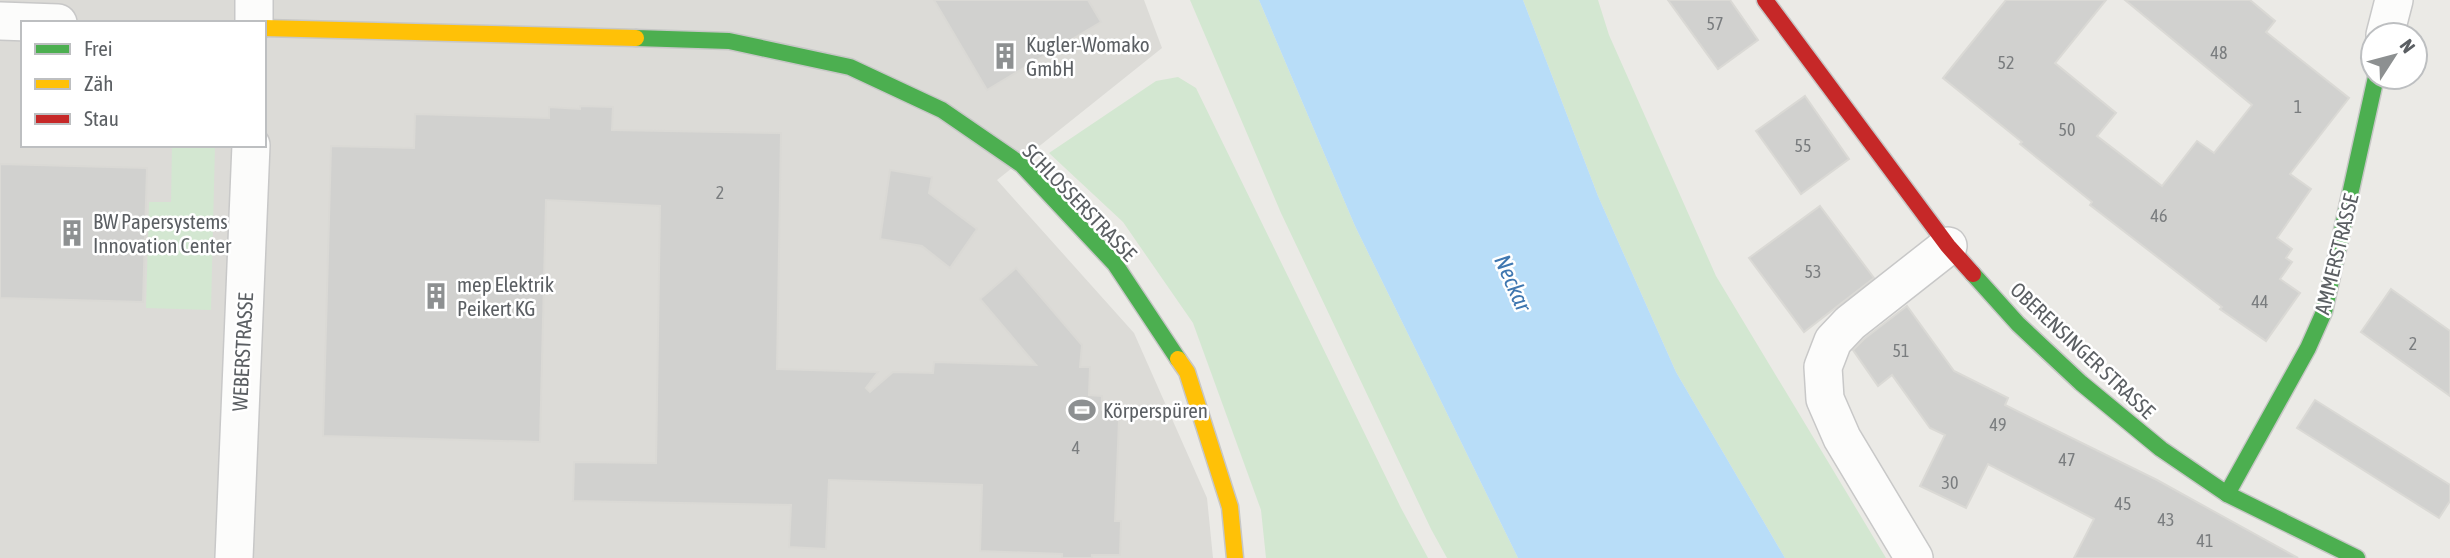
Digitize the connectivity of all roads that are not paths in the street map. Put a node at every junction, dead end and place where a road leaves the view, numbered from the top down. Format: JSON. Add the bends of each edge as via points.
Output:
{"nodes":[{"id":1,"x":254,"y":0,"type":"edge"},
{"id":2,"x":1765,"y":0,"type":"edge"},
{"id":3,"x":2394,"y":0,"type":"edge"},
{"id":4,"x":0,"y":21,"type":"edge"},
{"id":5,"x":254,"y":21,"type":"edge"},
{"id":6,"x":2389,"y":21,"type":"edge"},
{"id":7,"x":21,"y":22,"type":"edge"},
{"id":8,"x":266,"y":28,"type":"edge"},
{"id":9,"x":2373,"y":91,"type":"edge"},
{"id":10,"x":251,"y":147,"type":"edge"},
{"id":11,"x":1948,"y":246,"type":"junction"},
{"id":12,"x":2227,"y":494,"type":"junction"},
{"id":13,"x":234,"y":558,"type":"edge"},
{"id":14,"x":1235,"y":558,"type":"edge"},
{"id":15,"x":1914,"y":558,"type":"edge"},
{"id":16,"x":2357,"y":558,"type":"edge"}],
"edges":[{"from":1,"to":5,"type":"street"},
{"from":2,"to":11,"type":"street","name":"OBERENSINGER STRASSE"},
{"from":3,"to":6,"type":"street"},
{"from":4,"to":7,"type":"street"},
{"from":8,"to":14,"type":"street","name":"SCHLOSSERSTRASSE","via":[[729,41],[850,67],[942,110],[1022,165],[1115,264],[1187,372],[1230,507]]},
{"from":9,"to":12,"type":"street","name":"AMMERSTRASSE","via":[[2324,312]]},
{"from":10,"to":13,"type":"street","name":"WEBERSTRASSE"},
{"from":11,"to":12,"type":"street","name":"OBERENSINGER STRASSE","via":[[2018,324],[2081,383],[2161,449]]},
{"from":11,"to":15,"type":"street","via":[[1850,323],[1833,341],[1823,368],[1825,400],[1842,438]]},
{"from":12,"to":16,"type":"street","name":"OBERENSINGER STRASSE"}]}
